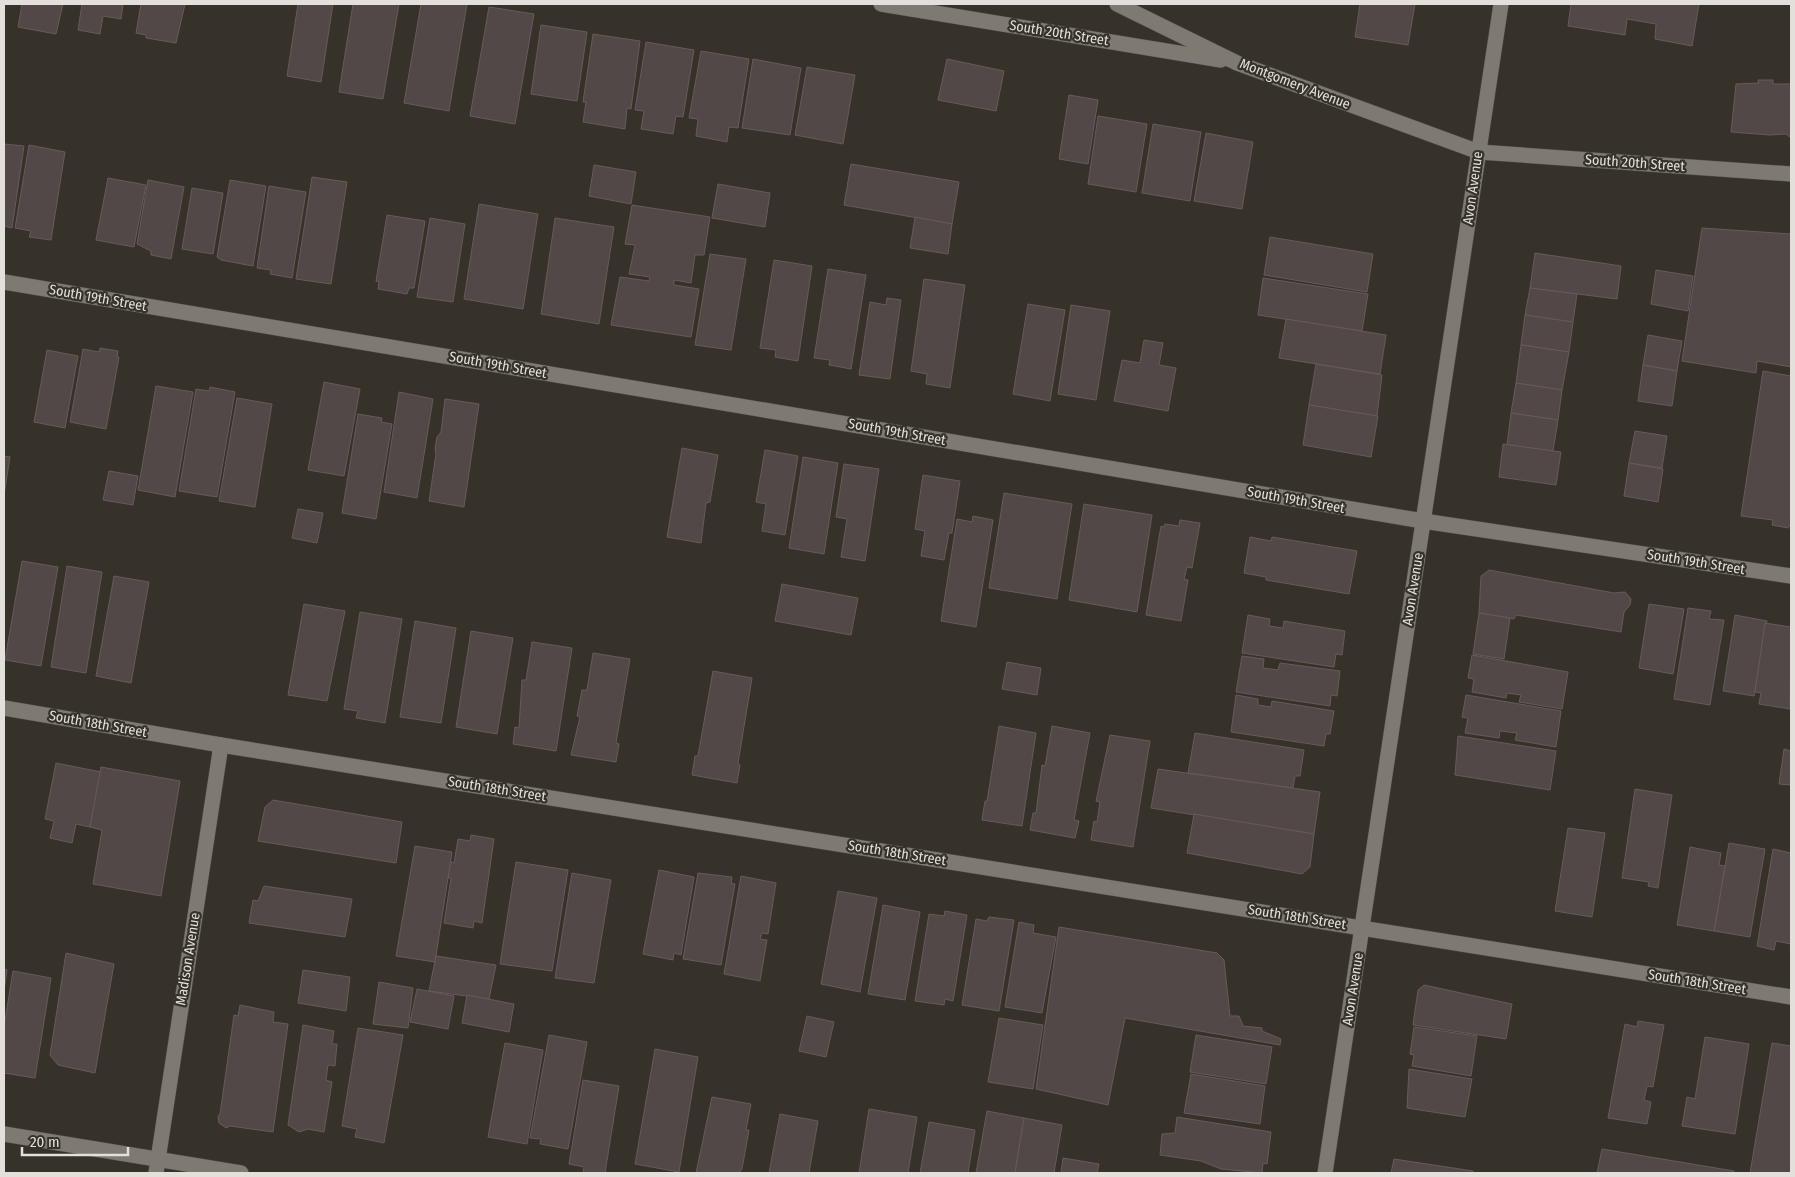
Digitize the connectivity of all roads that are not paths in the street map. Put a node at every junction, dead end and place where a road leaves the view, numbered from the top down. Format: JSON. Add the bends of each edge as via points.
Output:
{"nodes":[{"id":1,"x":881,"y":4,"type":"edge"},
{"id":2,"x":1117,"y":4,"type":"edge"},
{"id":3,"x":1501,"y":4,"type":"edge"},
{"id":4,"x":1237,"y":63,"type":"junction"},
{"id":5,"x":1478,"y":152,"type":"junction"},
{"id":6,"x":1791,"y":174,"type":"edge"},
{"id":7,"x":4,"y":282,"type":"edge"},
{"id":8,"x":1423,"y":521,"type":"junction"},
{"id":9,"x":1791,"y":576,"type":"edge"},
{"id":10,"x":4,"y":708,"type":"edge"},
{"id":11,"x":221,"y":745,"type":"junction"},
{"id":12,"x":1362,"y":927,"type":"junction"},
{"id":13,"x":1791,"y":997,"type":"edge"},
{"id":14,"x":4,"y":1134,"type":"edge"},
{"id":15,"x":157,"y":1166,"type":"edge"},
{"id":16,"x":241,"y":1173,"type":"edge"},
{"id":17,"x":1325,"y":1173,"type":"edge"}],
"edges":[{"from":1,"to":4,"type":"street","name":"South 20th Street"},
{"from":2,"to":4,"type":"street","name":"Montgomery Avenue"},
{"from":3,"to":5,"type":"street","name":"Avon Avenue"},
{"from":4,"to":5,"type":"street","name":"Montgomery Avenue"},
{"from":5,"to":6,"type":"street","name":"South 20th Street"},
{"from":5,"to":8,"type":"street","name":"Avon Avenue"},
{"from":7,"to":8,"type":"street","name":"South 19th Street"},
{"from":8,"to":9,"type":"street","name":"South 19th Street"},
{"from":8,"to":12,"type":"street","name":"Avon Avenue"},
{"from":10,"to":11,"type":"street","name":"South 18th Street"},
{"from":11,"to":12,"type":"street","name":"South 18th Street"},
{"from":11,"to":15,"type":"street","name":"Madison Avenue"},
{"from":12,"to":13,"type":"street","name":"South 18th Street"},
{"from":12,"to":17,"type":"street","name":"Avon Avenue"},
{"from":14,"to":15,"type":"street"},
{"from":15,"to":16,"type":"street"}]}
